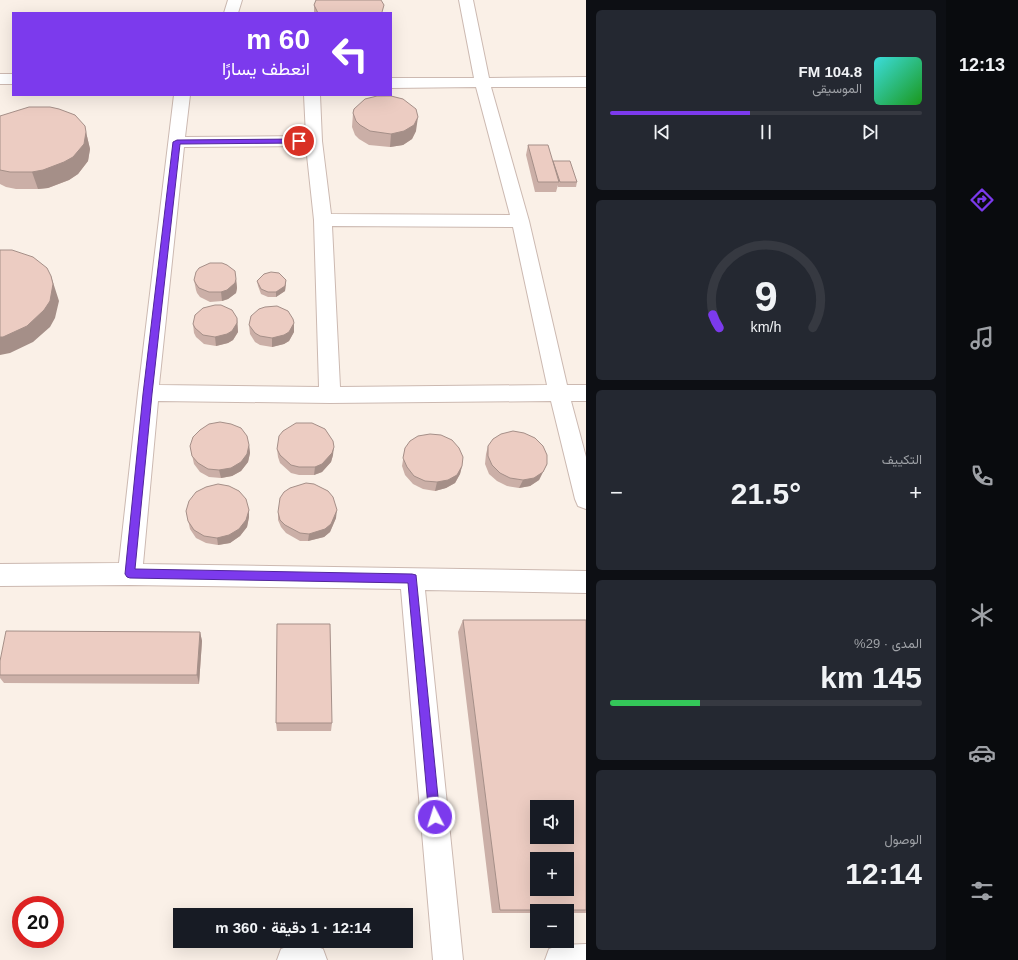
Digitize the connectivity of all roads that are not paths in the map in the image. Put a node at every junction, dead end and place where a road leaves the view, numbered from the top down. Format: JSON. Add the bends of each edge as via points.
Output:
{"nodes":[{"id":1,"x":235,"y":0,"type":"edge"},
{"id":2,"x":466,"y":0,"type":"edge"},
{"id":3,"x":231,"y":12,"type":"edge"},
{"id":4,"x":0,"y":79,"type":"edge"},
{"id":5,"x":12,"y":79,"type":"edge"},
{"id":6,"x":482,"y":82,"type":"junction"},
{"id":7,"x":586,"y":82,"type":"edge"},
{"id":8,"x":392,"y":83,"type":"edge"},
{"id":9,"x":182,"y":96,"type":"edge"},
{"id":10,"x":312,"y":96,"type":"edge"},
{"id":11,"x":314,"y":141,"type":"junction"},
{"id":12,"x":177,"y":142,"type":"junction"},
{"id":13,"x":323,"y":220,"type":"junction"},
{"id":14,"x":520,"y":221,"type":"junction"},
{"id":15,"x":586,"y":393,"type":"edge"},
{"id":16,"x":148,"y":394,"type":"junction"},
{"id":17,"x":559,"y":394,"type":"junction"},
{"id":18,"x":330,"y":395,"type":"junction"},
{"id":19,"x":586,"y":499,"type":"edge"},
{"id":20,"x":130,"y":574,"type":"junction"},
{"id":21,"x":0,"y":575,"type":"edge"},
{"id":22,"x":412,"y":579,"type":"junction"},
{"id":23,"x":586,"y":582,"type":"edge"},
{"id":24,"x":586,"y":959,"type":"edge"},
{"id":25,"x":292,"y":960,"type":"edge"},
{"id":26,"x":304,"y":960,"type":"edge"},
{"id":27,"x":312,"y":960,"type":"edge"},
{"id":28,"x":448,"y":960,"type":"edge"},
{"id":29,"x":560,"y":960,"type":"edge"}],
"edges":[{"from":1,"to":3,"type":"lane"},
{"from":2,"to":6,"type":"lane"},
{"from":4,"to":5,"type":"lane"},
{"from":6,"to":7,"type":"lane"},
{"from":6,"to":8,"type":"lane"},
{"from":6,"to":14,"type":"lane"},
{"from":9,"to":12,"type":"lane"},
{"from":10,"to":11,"type":"lane"},
{"from":11,"to":12,"type":"lane"},
{"from":11,"to":13,"type":"lane"},
{"from":12,"to":16,"type":"lane"},
{"from":13,"to":14,"type":"lane"},
{"from":13,"to":18,"type":"lane"},
{"from":14,"to":17,"type":"lane"},
{"from":15,"to":17,"type":"lane"},
{"from":16,"to":18,"type":"lane"},
{"from":16,"to":20,"type":"lane"},
{"from":17,"to":18,"type":"lane"},
{"from":17,"to":19,"type":"lane"},
{"from":20,"to":21,"type":"lane"},
{"from":20,"to":22,"type":"lane"},
{"from":22,"to":23,"type":"lane"},
{"from":22,"to":28,"type":"lane"},
{"from":24,"to":29,"type":"lane"},
{"from":25,"to":26,"type":"lane"},
{"from":26,"to":27,"type":"lane"}]}
